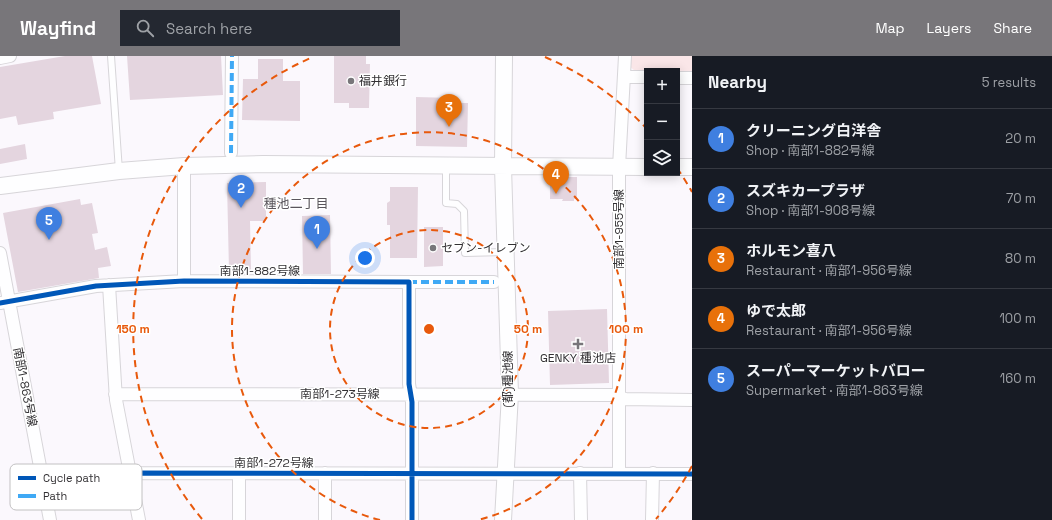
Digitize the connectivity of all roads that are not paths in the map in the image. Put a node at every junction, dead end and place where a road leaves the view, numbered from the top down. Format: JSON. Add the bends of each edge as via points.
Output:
{"nodes":[{"id":1,"x":10,"y":56,"type":"edge"},
{"id":2,"x":111,"y":56,"type":"edge"},
{"id":3,"x":232,"y":56,"type":"edge"},
{"id":4,"x":504,"y":56,"type":"edge"},
{"id":5,"x":625,"y":56,"type":"edge"},
{"id":6,"x":0,"y":58,"type":"edge"},
{"id":7,"x":624,"y":77,"type":"junction"},
{"id":8,"x":644,"y":77,"type":"edge"},
{"id":9,"x":680,"y":78,"type":"edge"},
{"id":10,"x":692,"y":78,"type":"edge"},
{"id":11,"x":231,"y":153,"type":"dead end"},
{"id":12,"x":184,"y":166,"type":"junction"},
{"id":13,"x":446,"y":166,"type":"junction"},
{"id":14,"x":503,"y":167,"type":"junction"},
{"id":15,"x":619,"y":167,"type":"junction"},
{"id":16,"x":644,"y":167,"type":"edge"},
{"id":17,"x":680,"y":167,"type":"edge"},
{"id":18,"x":692,"y":167,"type":"edge"},
{"id":19,"x":119,"y":171,"type":"junction"},
{"id":20,"x":0,"y":186,"type":"edge"},
{"id":21,"x":505,"y":252,"type":"junction"},
{"id":22,"x":0,"y":253,"type":"edge"},
{"id":23,"x":184,"y":280,"type":"junction"},
{"id":24,"x":409,"y":282,"type":"junction"},
{"id":25,"x":494,"y":282,"type":"dead end"},
{"id":26,"x":109,"y":285,"type":"junction"},
{"id":27,"x":4,"y":302,"type":"edge"},
{"id":28,"x":115,"y":394,"type":"junction"},
{"id":29,"x":411,"y":394,"type":"junction"},
{"id":30,"x":510,"y":394,"type":"junction"},
{"id":31,"x":619,"y":399,"type":"junction"},
{"id":32,"x":692,"y":400,"type":"edge"},
{"id":33,"x":39,"y":464,"type":"edge"},
{"id":34,"x":128,"y":464,"type":"edge"},
{"id":35,"x":142,"y":473,"type":"edge"},
{"id":36,"x":325,"y":473,"type":"junction"},
{"id":37,"x":412,"y":473,"type":"junction"},
{"id":38,"x":580,"y":473,"type":"junction"},
{"id":39,"x":619,"y":473,"type":"junction"},
{"id":40,"x":653,"y":473,"type":"junction"},
{"id":41,"x":239,"y":474,"type":"junction"},
{"id":42,"x":506,"y":474,"type":"junction"},
{"id":43,"x":692,"y":474,"type":"edge"},
{"id":44,"x":48,"y":510,"type":"edge"},
{"id":45,"x":136,"y":510,"type":"edge"},
{"id":46,"x":50,"y":520,"type":"edge"},
{"id":47,"x":138,"y":520,"type":"edge"},
{"id":48,"x":239,"y":520,"type":"edge"},
{"id":49,"x":325,"y":520,"type":"edge"},
{"id":50,"x":412,"y":520,"type":"edge"},
{"id":51,"x":503,"y":520,"type":"edge"},
{"id":52,"x":581,"y":520,"type":"edge"},
{"id":53,"x":652,"y":520,"type":"edge"}],
"edges":[{"from":1,"to":6,"type":"street"},
{"from":2,"to":19,"type":"lane"},
{"from":3,"to":11,"type":"street"},
{"from":4,"to":14,"type":"street","name":"(都)種池線"},
{"from":5,"to":7,"type":"street","name":"南部1-955号線"},
{"from":7,"to":8,"type":"street"},
{"from":7,"to":15,"type":"street","name":"南部1-955号線"},
{"from":9,"to":10,"type":"street"},
{"from":12,"to":13,"type":"street"},
{"from":12,"to":19,"type":"street"},
{"from":12,"to":23,"type":"street"},
{"from":13,"to":14,"type":"street"},
{"from":13,"to":21,"type":"lane","via":[[446,203],[457,204],[464,211],[465,253]]},
{"from":14,"to":15,"type":"street"},
{"from":14,"to":21,"type":"street","name":"(都)種池線"},
{"from":15,"to":16,"type":"street"},
{"from":15,"to":31,"type":"street","name":"南部1-955号線"},
{"from":17,"to":18,"type":"street"},
{"from":19,"to":20,"type":"street"},
{"from":21,"to":30,"type":"street","name":"(都)種池線"},
{"from":22,"to":27,"type":"street","name":"南部1-863号線"},
{"from":23,"to":24,"type":"street","name":"南部1-882号線"},
{"from":23,"to":26,"type":"street","name":"南部1-882号線"},
{"from":24,"to":25,"type":"street","name":"南部1-882号線"},
{"from":24,"to":29,"type":"street"},
{"from":26,"to":27,"type":"street","name":"南部1-882号線"},
{"from":26,"to":28,"type":"street"},
{"from":27,"to":33,"type":"street","name":"南部1-863号線"},
{"from":28,"to":29,"type":"street","name":"南部1-273号線"},
{"from":28,"to":34,"type":"street"},
{"from":29,"to":30,"type":"street","name":"南部1-273号線"},
{"from":29,"to":37,"type":"street"},
{"from":30,"to":31,"type":"street","name":"南部1-273号線","via":[[614,395]]},
{"from":30,"to":42,"type":"street","name":"(都)種池線"},
{"from":31,"to":32,"type":"street","name":"南部1-273号線"},
{"from":31,"to":39,"type":"street","name":"南部1-955号線"},
{"from":35,"to":41,"type":"street","name":"南部1-272号線"},
{"from":36,"to":37,"type":"street","name":"南部1-272号線"},
{"from":36,"to":41,"type":"street","name":"南部1-272号線"},
{"from":36,"to":49,"type":"street"},
{"from":37,"to":42,"type":"street","name":"南部1-272号線"},
{"from":37,"to":50,"type":"street"},
{"from":38,"to":39,"type":"street","name":"南部1-272号線"},
{"from":38,"to":42,"type":"street","name":"南部1-272号線"},
{"from":38,"to":52,"type":"street"},
{"from":39,"to":40,"type":"street","name":"南部1-272号線"},
{"from":40,"to":43,"type":"street","name":"南部1-272号線"},
{"from":40,"to":53,"type":"street"},
{"from":41,"to":48,"type":"street"},
{"from":42,"to":51,"type":"street","name":"(都)種池線"},
{"from":44,"to":46,"type":"street","name":"南部1-863号線"},
{"from":45,"to":47,"type":"street"}]}
